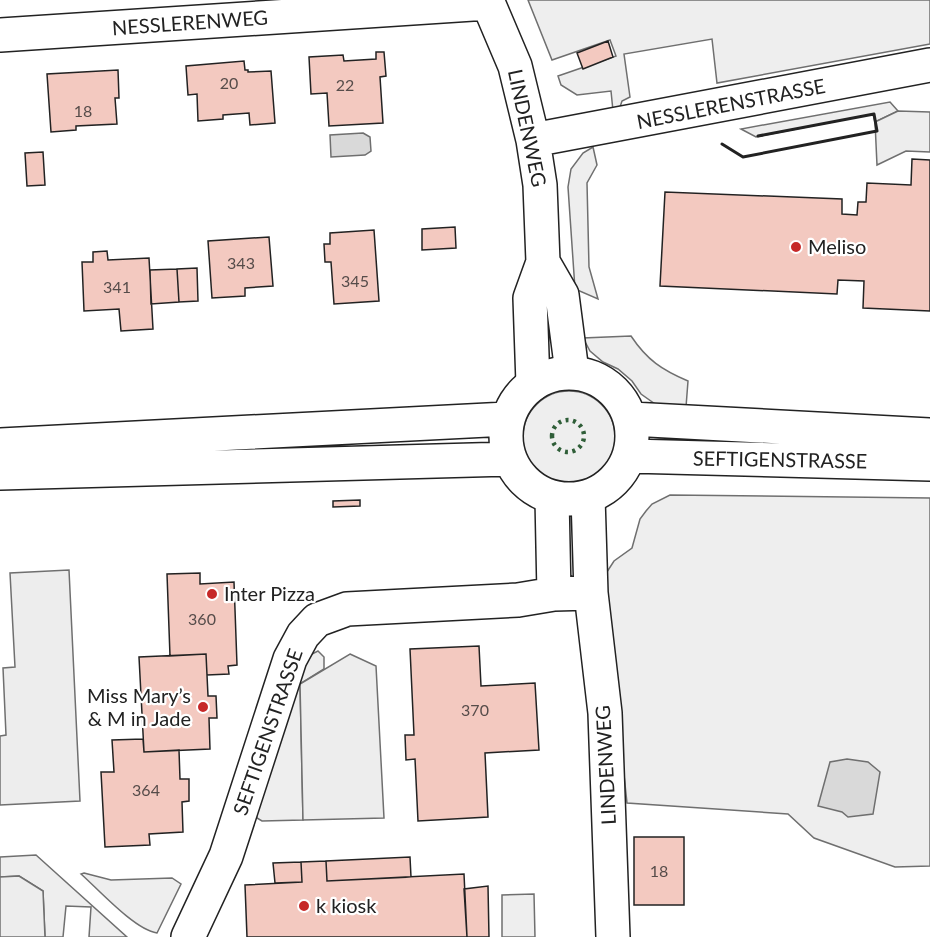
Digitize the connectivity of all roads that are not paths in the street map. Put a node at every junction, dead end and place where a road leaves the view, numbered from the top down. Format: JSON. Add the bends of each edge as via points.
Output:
{"nodes":[{"id":1,"x":488,"y":2,"type":"edge"},
{"id":2,"x":0,"y":35,"type":"edge"},
{"id":3,"x":930,"y":65,"type":"edge"},
{"id":4,"x":532,"y":140,"type":"junction"},
{"id":5,"x":543,"y":262,"type":"junction"},
{"id":6,"x":572,"y":372,"type":"junction"},
{"id":7,"x":533,"y":384,"type":"junction"},
{"id":8,"x":507,"y":419,"type":"junction"},
{"id":9,"x":631,"y":419,"type":"junction"},
{"id":10,"x":930,"y":435,"type":"edge"},
{"id":11,"x":0,"y":445,"type":"edge"},
{"id":12,"x":630,"y":456,"type":"junction"},
{"id":13,"x":509,"y":459,"type":"junction"},
{"id":14,"x":930,"y":464,"type":"edge"},
{"id":15,"x":0,"y":473,"type":"edge"},
{"id":16,"x":588,"y":497,"type":"junction"},
{"id":17,"x":552,"y":498,"type":"junction"},
{"id":18,"x":591,"y":593,"type":"junction"},
{"id":19,"x":554,"y":594,"type":"junction"},
{"id":20,"x":188,"y":937,"type":"edge"},
{"id":21,"x":614,"y":937,"type":"edge"}],
"edges":[{"from":1,"to":2,"type":"street","name":"NESSLERENWEG"},
{"from":1,"to":4,"type":"street","name":"LINDENWEG","via":[[515,66]]},
{"from":3,"to":4,"type":"street","name":"NESSLERENSTRASSE"},
{"from":4,"to":5,"type":"street","name":"LINDENWEG","via":[[540,184]]},
{"from":5,"to":6,"type":"street","name":"LINDENWEG","via":[[562,295]]},
{"from":5,"to":7,"type":"street","name":"LINDENWEG","via":[[530,298]]},
{"from":6,"to":7,"type":"street","via":[[552,374]]},
{"from":6,"to":9,"type":"street","via":[[592,376],[609,386]]},
{"from":7,"to":8,"type":"street","via":[[517,399]]},
{"from":8,"to":11,"type":"street"},
{"from":8,"to":13,"type":"street"},
{"from":9,"to":10,"type":"street","name":"SEFTIGENSTRASSE"},
{"from":9,"to":12,"type":"street"},
{"from":12,"to":14,"type":"street","name":"SEFTIGENSTRASSE"},
{"from":12,"to":16,"type":"street","via":[[606,488]]},
{"from":13,"to":15,"type":"street"},
{"from":13,"to":17,"type":"street","via":[[526,483]]},
{"from":16,"to":17,"type":"street"},
{"from":16,"to":18,"type":"street","name":"LINDENWEG"},
{"from":17,"to":19,"type":"street"},
{"from":18,"to":19,"type":"street"},
{"from":18,"to":21,"type":"street","name":"LINDENWEG","via":[[605,713]]},
{"from":19,"to":20,"type":"street","name":"SEFTIGENSTRASSE","via":[[518,600],[347,609],[326,615],[310,627],[290,659],[226,856]]}]}
